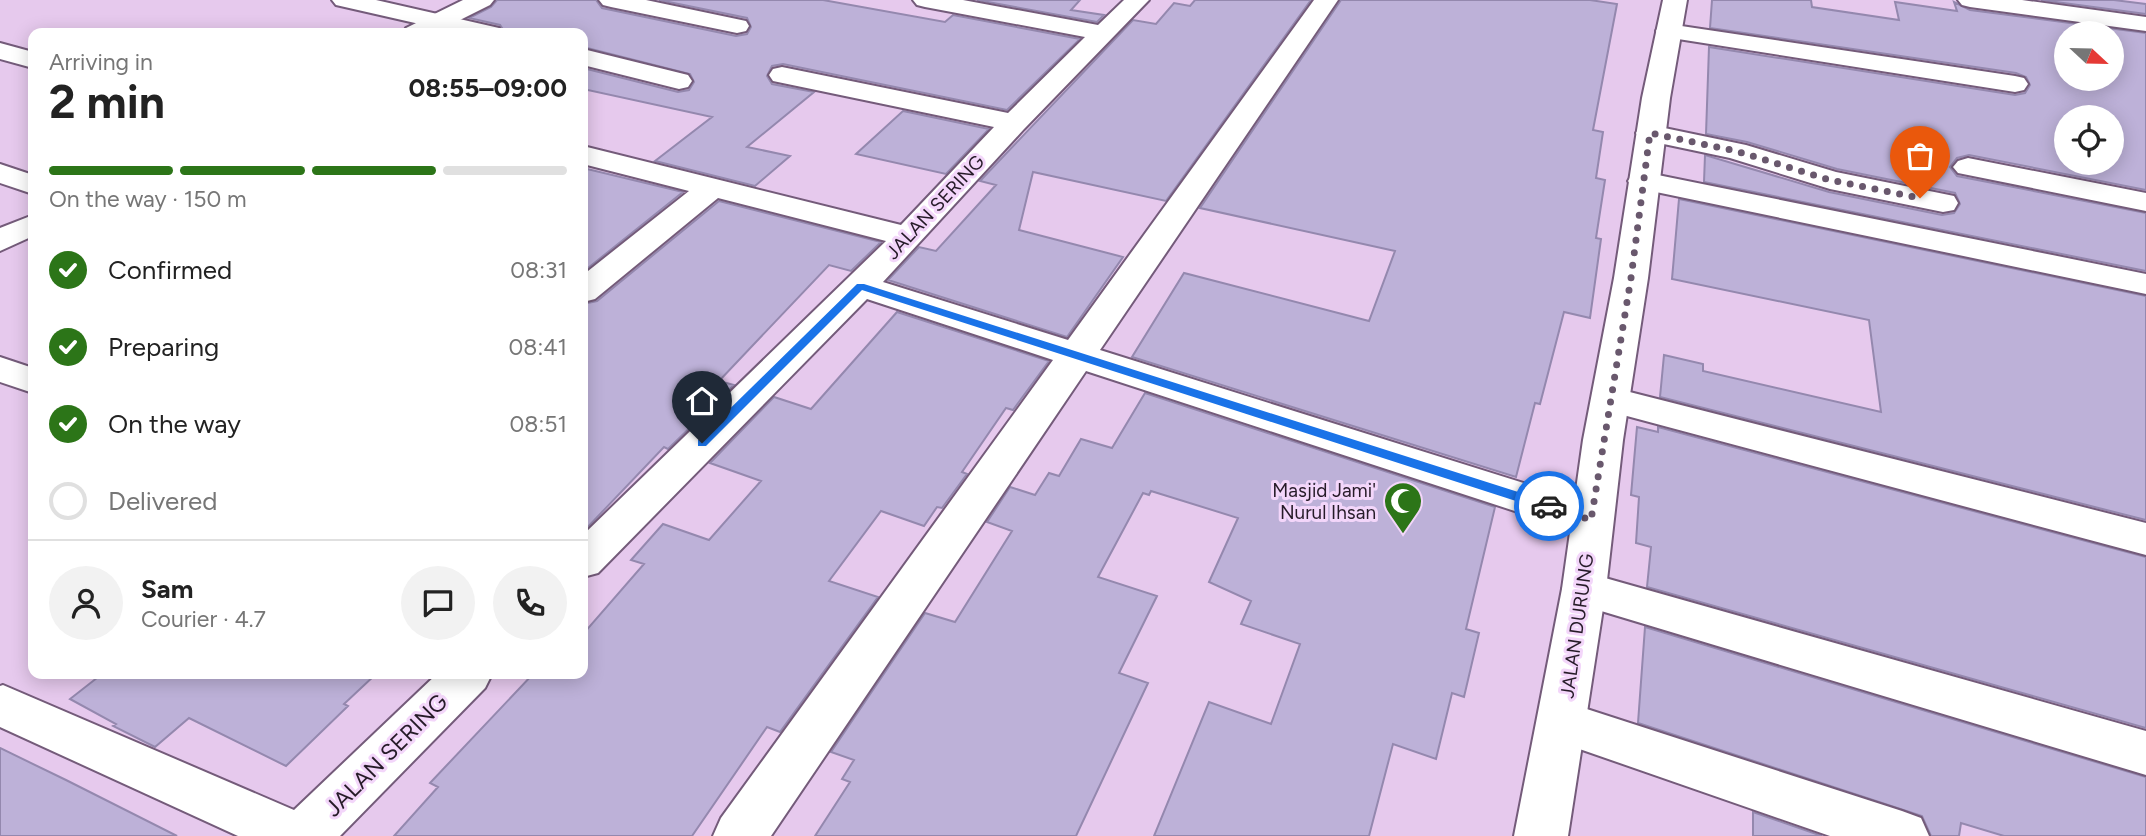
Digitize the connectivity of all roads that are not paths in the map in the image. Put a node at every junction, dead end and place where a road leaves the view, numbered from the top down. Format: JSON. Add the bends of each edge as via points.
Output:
{"nodes":[{"id":1,"x":344,"y":0,"type":"edge"},
{"id":2,"x":482,"y":0,"type":"edge"},
{"id":3,"x":611,"y":0,"type":"edge"},
{"id":4,"x":925,"y":0,"type":"edge"},
{"id":5,"x":1137,"y":0,"type":"edge"},
{"id":6,"x":1326,"y":0,"type":"edge"},
{"id":7,"x":1970,"y":0,"type":"edge"},
{"id":8,"x":1672,"y":16,"type":"edge"},
{"id":9,"x":440,"y":21,"type":"junction"},
{"id":10,"x":2146,"y":24,"type":"edge"},
{"id":11,"x":737,"y":26,"type":"dead end"},
{"id":12,"x":425,"y":28,"type":"edge"},
{"id":13,"x":469,"y":28,"type":"edge"},
{"id":14,"x":1102,"y":33,"type":"junction"},
{"id":15,"x":0,"y":51,"type":"edge"},
{"id":16,"x":588,"y":58,"type":"edge"},
{"id":17,"x":28,"y":59,"type":"edge"},
{"id":18,"x":782,"y":75,"type":"dead end"},
{"id":19,"x":679,"y":81,"type":"dead end"},
{"id":20,"x":2015,"y":84,"type":"dead end"},
{"id":21,"x":1014,"y":123,"type":"junction"},
{"id":22,"x":1650,"y":133,"type":"junction"},
{"id":23,"x":588,"y":156,"type":"edge"},
{"id":24,"x":1968,"y":167,"type":"dead end"},
{"id":25,"x":0,"y":173,"type":"edge"},
{"id":26,"x":1643,"y":181,"type":"junction"},
{"id":27,"x":28,"y":183,"type":"edge"},
{"id":28,"x":711,"y":188,"type":"junction"},
{"id":29,"x":2146,"y":202,"type":"edge"},
{"id":30,"x":1943,"y":203,"type":"dead end"},
{"id":31,"x":28,"y":227,"type":"edge"},
{"id":32,"x":906,"y":236,"type":"junction"},
{"id":33,"x":0,"y":241,"type":"edge"},
{"id":34,"x":2146,"y":284,"type":"edge"},
{"id":35,"x":860,"y":286,"type":"junction"},
{"id":36,"x":588,"y":288,"type":"edge"},
{"id":37,"x":1076,"y":355,"type":"junction"},
{"id":38,"x":0,"y":369,"type":"edge"},
{"id":39,"x":28,"y":380,"type":"edge"},
{"id":40,"x":1610,"y":399,"type":"junction"},
{"id":41,"x":1591,"y":520,"type":"junction"},
{"id":42,"x":2146,"y":539,"type":"edge"},
{"id":43,"x":588,"y":556,"type":"edge"},
{"id":44,"x":1584,"y":589,"type":"junction"},
{"id":45,"x":463,"y":679,"type":"edge"},
{"id":46,"x":3,"y":706,"type":"dead end"},
{"id":47,"x":1562,"y":722,"type":"junction"},
{"id":48,"x":2146,"y":753,"type":"edge"},
{"id":49,"x":295,"y":836,"type":"edge"},
{"id":50,"x":304,"y":836,"type":"edge"},
{"id":51,"x":740,"y":836,"type":"edge"},
{"id":52,"x":1541,"y":836,"type":"edge"},
{"id":53,"x":1902,"y":836,"type":"edge"}],
"edges":[{"from":1,"to":9,"type":"street"},
{"from":2,"to":9,"type":"street"},
{"from":3,"to":11,"type":"street"},
{"from":4,"to":14,"type":"street"},
{"from":5,"to":14,"type":"street","name":"JALAN SERING"},
{"from":6,"to":37,"type":"street"},
{"from":7,"to":10,"type":"street"},
{"from":8,"to":20,"type":"street"},
{"from":8,"to":22,"type":"street","name":"JALAN DURUNG"},
{"from":9,"to":12,"type":"street"},
{"from":9,"to":13,"type":"street"},
{"from":14,"to":21,"type":"street","name":"JALAN SERING"},
{"from":15,"to":17,"type":"street"},
{"from":16,"to":19,"type":"street"},
{"from":18,"to":21,"type":"street"},
{"from":21,"to":32,"type":"street","name":"JALAN SERING"},
{"from":22,"to":26,"type":"street","name":"JALAN DURUNG"},
{"from":22,"to":30,"type":"street","via":[[1830,180]]},
{"from":23,"to":28,"type":"street"},
{"from":24,"to":29,"type":"street"},
{"from":25,"to":27,"type":"street"},
{"from":26,"to":34,"type":"street"},
{"from":26,"to":40,"type":"street","name":"JALAN DURUNG"},
{"from":28,"to":32,"type":"street"},
{"from":28,"to":36,"type":"street"},
{"from":31,"to":33,"type":"street"},
{"from":32,"to":35,"type":"street","name":"JALAN SERING"},
{"from":35,"to":37,"type":"street"},
{"from":35,"to":43,"type":"street","name":"JALAN SERING"},
{"from":37,"to":41,"type":"street"},
{"from":37,"to":51,"type":"street"},
{"from":38,"to":39,"type":"street"},
{"from":40,"to":41,"type":"street","name":"JALAN DURUNG"},
{"from":40,"to":42,"type":"street"},
{"from":41,"to":44,"type":"street","name":"JALAN DURUNG"},
{"from":44,"to":47,"type":"street","name":"JALAN DURUNG"},
{"from":44,"to":48,"type":"street"},
{"from":45,"to":50,"type":"street","name":"JALAN SERING"},
{"from":46,"to":49,"type":"street"},
{"from":47,"to":52,"type":"street","name":"JALAN DURUNG"},
{"from":47,"to":53,"type":"street"}]}
